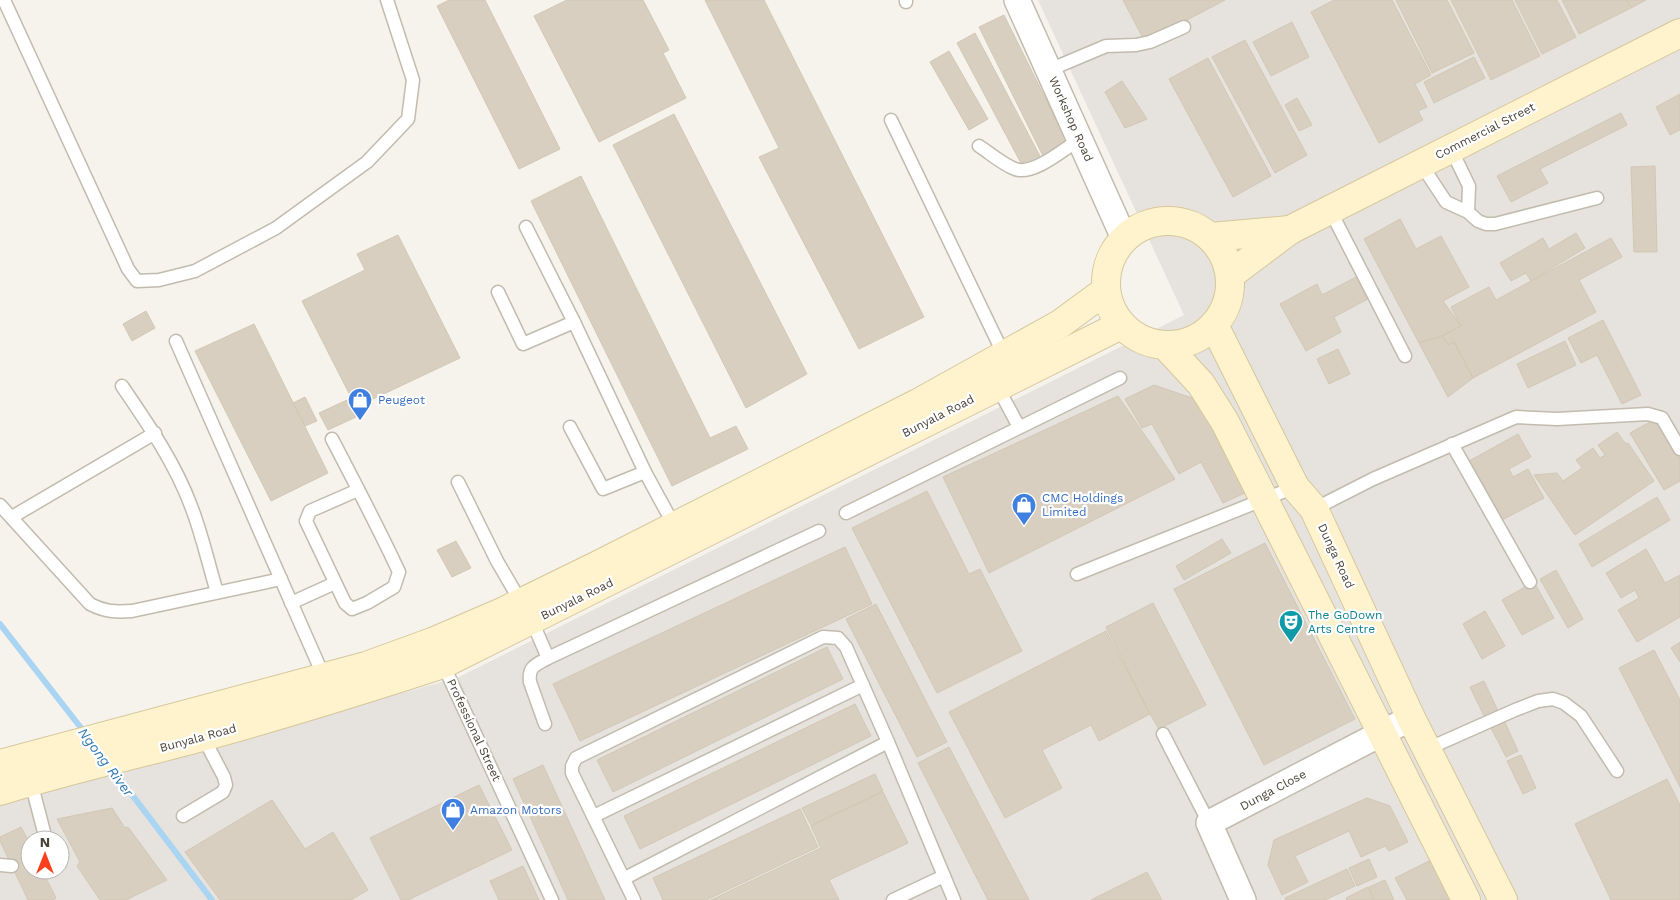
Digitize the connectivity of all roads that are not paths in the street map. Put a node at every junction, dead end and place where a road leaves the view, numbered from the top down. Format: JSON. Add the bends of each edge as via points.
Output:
{"nodes":[{"id":1,"x":4,"y":0,"type":"edge"},
{"id":2,"x":387,"y":0,"type":"edge"},
{"id":3,"x":1017,"y":0,"type":"edge"},
{"id":4,"x":1184,"y":27,"type":"dead end"},
{"id":5,"x":1680,"y":33,"type":"edge"},
{"id":6,"x":1049,"y":70,"type":"junction"},
{"id":7,"x":890,"y":120,"type":"dead end"},
{"id":8,"x":1080,"y":139,"type":"junction"},
{"id":9,"x":979,"y":146,"type":"dead end"},
{"id":10,"x":1450,"y":149,"type":"junction"},
{"id":11,"x":1421,"y":164,"type":"junction"},
{"id":12,"x":1596,"y":198,"type":"dead end"},
{"id":13,"x":1330,"y":210,"type":"junction"},
{"id":14,"x":1468,"y":212,"type":"junction"},
{"id":15,"x":526,"y":226,"type":"dead end"},
{"id":16,"x":1290,"y":230,"type":"junction"},
{"id":17,"x":1124,"y":238,"type":"junction"},
{"id":18,"x":1211,"y":238,"type":"junction"},
{"id":19,"x":1230,"y":274,"type":"junction"},
{"id":20,"x":1106,"y":291,"type":"junction"},
{"id":21,"x":498,"y":292,"type":"dead end"},
{"id":22,"x":574,"y":322,"type":"junction"},
{"id":23,"x":1122,"y":325,"type":"junction"},
{"id":24,"x":1214,"y":325,"type":"junction"},
{"id":25,"x":176,"y":341,"type":"dead end"},
{"id":26,"x":1165,"y":345,"type":"junction"},
{"id":27,"x":1004,"y":355,"type":"junction"},
{"id":28,"x":1405,"y":356,"type":"dead end"},
{"id":29,"x":1120,"y":378,"type":"dead end"},
{"id":30,"x":122,"y":386,"type":"dead end"},
{"id":31,"x":998,"y":386,"type":"junction"},
{"id":32,"x":570,"y":427,"type":"dead end"},
{"id":33,"x":1019,"y":427,"type":"junction"},
{"id":34,"x":155,"y":433,"type":"junction"},
{"id":35,"x":332,"y":439,"type":"dead end"},
{"id":36,"x":1452,"y":444,"type":"junction"},
{"id":37,"x":1680,"y":449,"type":"edge"},
{"id":38,"x":645,"y":472,"type":"junction"},
{"id":39,"x":458,"y":482,"type":"dead end"},
{"id":40,"x":1294,"y":487,"type":"junction"},
{"id":41,"x":358,"y":490,"type":"junction"},
{"id":42,"x":1265,"y":500,"type":"junction"},
{"id":43,"x":0,"y":505,"type":"edge"},
{"id":44,"x":1314,"y":509,"type":"junction"},
{"id":45,"x":846,"y":512,"type":"dead end"},
{"id":46,"x":12,"y":517,"type":"junction"},
{"id":47,"x":819,"y":531,"type":"dead end"},
{"id":48,"x":679,"y":536,"type":"junction"},
{"id":49,"x":1077,"y":574,"type":"dead end"},
{"id":50,"x":281,"y":578,"type":"junction"},
{"id":51,"x":1530,"y":582,"type":"dead end"},
{"id":52,"x":335,"y":583,"type":"junction"},
{"id":53,"x":217,"y":592,"type":"junction"},
{"id":54,"x":291,"y":603,"type":"junction"},
{"id":55,"x":527,"y":611,"type":"junction"},
{"id":56,"x":438,"y":653,"type":"junction"},
{"id":57,"x":548,"y":658,"type":"junction"},
{"id":58,"x":324,"y":677,"type":"junction"},
{"id":59,"x":863,"y":685,"type":"junction"},
{"id":60,"x":1411,"y":718,"type":"junction"},
{"id":61,"x":545,"y":724,"type":"dead end"},
{"id":62,"x":1382,"y":732,"type":"junction"},
{"id":63,"x":1163,"y":734,"type":"dead end"},
{"id":64,"x":203,"y":737,"type":"junction"},
{"id":65,"x":888,"y":742,"type":"junction"},
{"id":66,"x":1427,"y":749,"type":"junction"},
{"id":67,"x":0,"y":764,"type":"edge"},
{"id":68,"x":1617,"y":771,"type":"dead end"},
{"id":69,"x":31,"y":782,"type":"junction"},
{"id":70,"x":0,"y":792,"type":"edge"},
{"id":71,"x":183,"y":816,"type":"dead end"},
{"id":72,"x":594,"y":816,"type":"junction"},
{"id":73,"x":1209,"y":823,"type":"junction"},
{"id":74,"x":43,"y":830,"type":"edge"},
{"id":75,"x":944,"y":876,"type":"junction"},
{"id":76,"x":625,"y":878,"type":"junction"},
{"id":77,"x":552,"y":900,"type":"edge"},
{"id":78,"x":634,"y":900,"type":"edge"},
{"id":79,"x":893,"y":900,"type":"edge"},
{"id":80,"x":954,"y":900,"type":"edge"},
{"id":81,"x":1243,"y":900,"type":"edge"},
{"id":82,"x":1466,"y":900,"type":"edge"},
{"id":83,"x":1503,"y":900,"type":"edge"}],
"edges":[{"from":1,"to":2,"type":"lane","via":[[128,268],[137,281],[159,280],[195,271],[276,228],[367,162],[408,119],[413,80]]},
{"from":3,"to":6,"type":"street","name":"Workshop Road"},
{"from":4,"to":6,"type":"lane","via":[[1150,42],[1106,46]]},
{"from":5,"to":10,"type":"main road","name":"Commercial Street"},
{"from":6,"to":8,"type":"street","name":"Workshop Road"},
{"from":7,"to":27,"type":"lane"},
{"from":8,"to":9,"type":"lane","via":[[1033,169],[1022,171]]},
{"from":8,"to":17,"type":"street","name":"Workshop Road"},
{"from":10,"to":11,"type":"main road","name":"Commercial Street"},
{"from":10,"to":14,"type":"lane","via":[[1469,186]]},
{"from":11,"to":13,"type":"main road","name":"Commercial Street"},
{"from":11,"to":14,"type":"lane","via":[[1446,202]]},
{"from":12,"to":14,"type":"lane","via":[[1495,224],[1478,221]]},
{"from":13,"to":16,"type":"main road","name":"Commercial Street"},
{"from":13,"to":28,"type":"lane"},
{"from":15,"to":22,"type":"lane"},
{"from":16,"to":18,"type":"main road","name":"Commercial Street"},
{"from":16,"to":19,"type":"main road","name":"Commercial Street"},
{"from":17,"to":18,"type":"main road","via":[[1144,225],[1168,220],[1191,224]]},
{"from":17,"to":20,"type":"main road","via":[[1112,253],[1106,272]]},
{"from":18,"to":19,"type":"main road","via":[[1224,254]]},
{"from":19,"to":24,"type":"main road","via":[[1230,293]]},
{"from":20,"to":23,"type":"main road","via":[[1111,309]]},
{"from":20,"to":27,"type":"main road","name":"Bunyala Road","via":[[1060,324]]},
{"from":21,"to":22,"type":"lane","via":[[524,344]]},
{"from":22,"to":38,"type":"lane"},
{"from":23,"to":26,"type":"main road","via":[[1141,339]]},
{"from":23,"to":31,"type":"main road","name":"Bunyala Road"},
{"from":24,"to":26,"type":"main road","via":[[1192,341]]},
{"from":24,"to":40,"type":"main road","name":"Dunga Road"},
{"from":25,"to":50,"type":"lane"},
{"from":26,"to":42,"type":"main road","via":[[1201,384]]},
{"from":27,"to":48,"type":"main road","name":"Bunyala Road"},
{"from":29,"to":33,"type":"lane"},
{"from":30,"to":34,"type":"lane"},
{"from":31,"to":33,"type":"lane"},
{"from":31,"to":48,"type":"main road","name":"Bunyala Road"},
{"from":32,"to":38,"type":"lane","via":[[603,489]]},
{"from":33,"to":45,"type":"lane"},
{"from":34,"to":46,"type":"lane"},
{"from":34,"to":53,"type":"lane","via":[[192,508]]},
{"from":35,"to":41,"type":"lane"},
{"from":36,"to":37,"type":"lane","via":[[1516,417],[1557,419],[1648,414],[1662,418]]},
{"from":36,"to":44,"type":"lane"},
{"from":36,"to":51,"type":"lane"},
{"from":38,"to":48,"type":"lane"},
{"from":39,"to":55,"type":"lane","via":[[497,561]]},
{"from":40,"to":42,"type":"lane"},
{"from":40,"to":44,"type":"main road","name":"Dunga Road"},
{"from":41,"to":52,"type":"lane","via":[[310,512],[306,521]]},
{"from":41,"to":52,"type":"lane","via":[[399,572],[394,587],[352,608],[345,603]]},
{"from":42,"to":49,"type":"lane"},
{"from":42,"to":62,"type":"main road"},
{"from":43,"to":46,"type":"lane"},
{"from":44,"to":60,"type":"main road","name":"Dunga Road"},
{"from":46,"to":53,"type":"lane","via":[[90,604],[102,610],[132,611]]},
{"from":47,"to":57,"type":"lane"},
{"from":48,"to":55,"type":"main road","name":"Bunyala Road"},
{"from":50,"to":53,"type":"lane"},
{"from":50,"to":54,"type":"lane"},
{"from":52,"to":54,"type":"lane"},
{"from":54,"to":58,"type":"lane"},
{"from":55,"to":56,"type":"main road","name":"Bunyala Road"},
{"from":55,"to":57,"type":"lane"},
{"from":56,"to":58,"type":"main road","name":"Bunyala Road"},
{"from":56,"to":64,"type":"main road","name":"Bunyala Road","via":[[350,694]]},
{"from":56,"to":77,"type":"lane","name":"Professional Street"},
{"from":57,"to":61,"type":"lane","via":[[532,668],[529,675]]},
{"from":58,"to":67,"type":"main road","name":"Bunyala Road"},
{"from":59,"to":65,"type":"lane"},
{"from":59,"to":72,"type":"lane"},
{"from":59,"to":72,"type":"lane","via":[[846,647],[838,638],[823,637],[576,758],[572,773]]},
{"from":60,"to":62,"type":"street","name":"Dunga Close"},
{"from":60,"to":66,"type":"main road","name":"Dunga Road"},
{"from":62,"to":73,"type":"street","name":"Dunga Close"},
{"from":62,"to":82,"type":"main road"},
{"from":63,"to":73,"type":"lane"},
{"from":64,"to":69,"type":"main road","name":"Bunyala Road"},
{"from":64,"to":71,"type":"lane","via":[[226,785],[223,792]]},
{"from":65,"to":75,"type":"lane"},
{"from":65,"to":76,"type":"lane"},
{"from":66,"to":68,"type":"lane","via":[[1515,710],[1553,699],[1581,716]]},
{"from":66,"to":83,"type":"main road","name":"Dunga Road"},
{"from":69,"to":70,"type":"main road","name":"Bunyala Road"},
{"from":69,"to":74,"type":"lane"},
{"from":72,"to":76,"type":"lane"},
{"from":73,"to":81,"type":"street"},
{"from":75,"to":79,"type":"lane"},
{"from":75,"to":80,"type":"lane"},
{"from":76,"to":78,"type":"lane"}]}
